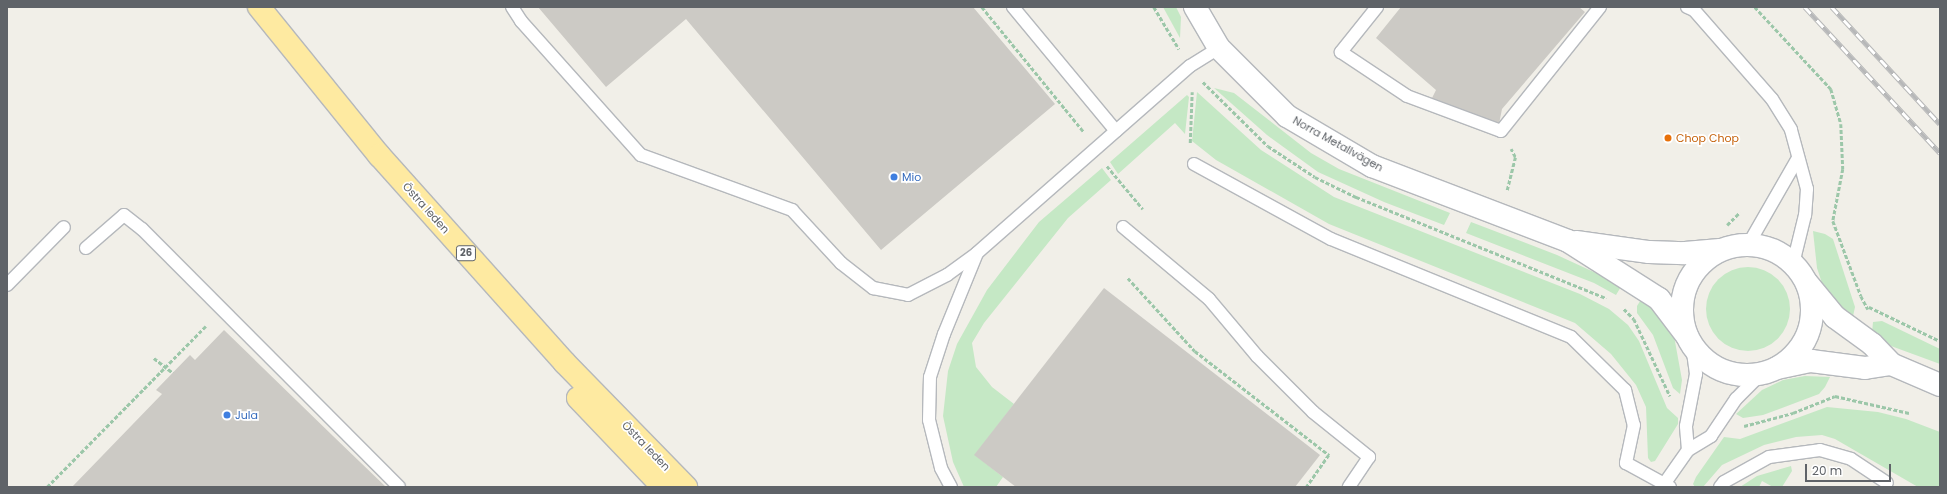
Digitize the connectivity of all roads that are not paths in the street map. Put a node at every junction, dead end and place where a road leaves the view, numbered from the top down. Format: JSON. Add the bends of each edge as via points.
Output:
{"nodes":[{"id":1,"x":246,"y":7,"type":"edge"},
{"id":2,"x":259,"y":7,"type":"edge"},
{"id":3,"x":512,"y":7,"type":"edge"},
{"id":4,"x":1013,"y":7,"type":"edge"},
{"id":5,"x":1195,"y":7,"type":"edge"},
{"id":6,"x":1377,"y":7,"type":"edge"},
{"id":7,"x":1600,"y":7,"type":"edge"},
{"id":8,"x":1687,"y":7,"type":"edge"},
{"id":9,"x":1218,"y":48,"type":"junction"},
{"id":10,"x":1116,"y":131,"type":"junction"},
{"id":11,"x":1798,"y":158,"type":"junction"},
{"id":12,"x":1194,"y":164,"type":"dead end"},
{"id":13,"x":64,"y":227,"type":"dead end"},
{"id":14,"x":1123,"y":227,"type":"dead end"},
{"id":15,"x":1568,"y":241,"type":"junction"},
{"id":16,"x":1748,"y":244,"type":"junction"},
{"id":17,"x":86,"y":248,"type":"dead end"},
{"id":18,"x":1721,"y":250,"type":"junction"},
{"id":19,"x":977,"y":254,"type":"junction"},
{"id":20,"x":1793,"y":264,"type":"junction"},
{"id":21,"x":1806,"y":282,"type":"junction"},
{"id":22,"x":7,"y":285,"type":"edge"},
{"id":23,"x":1689,"y":340,"type":"junction"},
{"id":24,"x":1891,"y":364,"type":"junction"},
{"id":25,"x":1768,"y":371,"type":"junction"},
{"id":26,"x":1940,"y":385,"type":"edge"},
{"id":27,"x":1688,"y":450,"type":"junction"},
{"id":28,"x":1888,"y":483,"type":"dead end"},
{"id":29,"x":1666,"y":486,"type":"edge"},
{"id":30,"x":399,"y":487,"type":"edge"},
{"id":31,"x":663,"y":487,"type":"edge"},
{"id":32,"x":686,"y":487,"type":"edge"},
{"id":33,"x":951,"y":487,"type":"edge"},
{"id":34,"x":1349,"y":487,"type":"edge"},
{"id":35,"x":1720,"y":487,"type":"edge"}],
"edges":[{"from":1,"to":31,"type":"highway","name":"Östra leden","number":"26","via":[[370,163],[552,372]]},
{"from":2,"to":32,"type":"highway","name":"Östra leden","number":"26","via":[[405,184],[564,362]]},
{"from":3,"to":19,"type":"lane","via":[[521,21],[641,155],[792,210],[841,263],[873,288],[908,296]]},
{"from":4,"to":10,"type":"lane"},
{"from":5,"to":9,"type":"street","name":"Norra Metallvägen"},
{"from":6,"to":7,"type":"lane","via":[[1341,52],[1407,96],[1501,131]]},
{"from":8,"to":11,"type":"lane","via":[[1694,10],[1772,99],[1791,130]]},
{"from":9,"to":10,"type":"lane","via":[[1190,66]]},
{"from":9,"to":15,"type":"street","name":"Norra Metallvägen","via":[[1288,116],[1372,166]]},
{"from":10,"to":19,"type":"lane"},
{"from":11,"to":16,"type":"lane","via":[[1779,186]]},
{"from":11,"to":20,"type":"lane","via":[[1807,189],[1805,215]]},
{"from":12,"to":29,"type":"lane","via":[[1331,239],[1571,337],[1625,390],[1634,425],[1626,463]]},
{"from":13,"to":22,"type":"lane"},
{"from":14,"to":34,"type":"lane","via":[[1209,299],[1257,356],[1302,401],[1369,457]]},
{"from":15,"to":18,"type":"street","name":"Norra Metallvägen","via":[[1657,252]]},
{"from":15,"to":23,"type":"street","name":"Norra Metallvägen","via":[[1659,299]]},
{"from":16,"to":18,"type":"street"},
{"from":16,"to":20,"type":"street","via":[[1775,251]]},
{"from":17,"to":30,"type":"lane","via":[[124,215],[142,229]]},
{"from":18,"to":23,"type":"street","via":[[1704,260],[1695,271],[1683,295],[1682,316]]},
{"from":19,"to":33,"type":"lane","via":[[944,334],[930,378],[929,420],[941,468]]},
{"from":20,"to":21,"type":"street"},
{"from":21,"to":24,"type":"street","via":[[1835,317],[1872,344]]},
{"from":21,"to":25,"type":"street","via":[[1811,302],[1810,322],[1803,342],[1790,358]]},
{"from":23,"to":25,"type":"street","via":[[1705,360],[1722,370],[1742,375]]},
{"from":23,"to":27,"type":"lane","via":[[1696,374],[1686,426]]},
{"from":24,"to":25,"type":"street","via":[[1865,368],[1811,361]]},
{"from":24,"to":26,"type":"street"},
{"from":25,"to":27,"type":"lane","via":[[1736,399],[1710,436]]},
{"from":27,"to":29,"type":"lane"},
{"from":28,"to":35,"type":"lane","via":[[1851,459],[1820,450],[1768,457],[1724,482]]}]}
